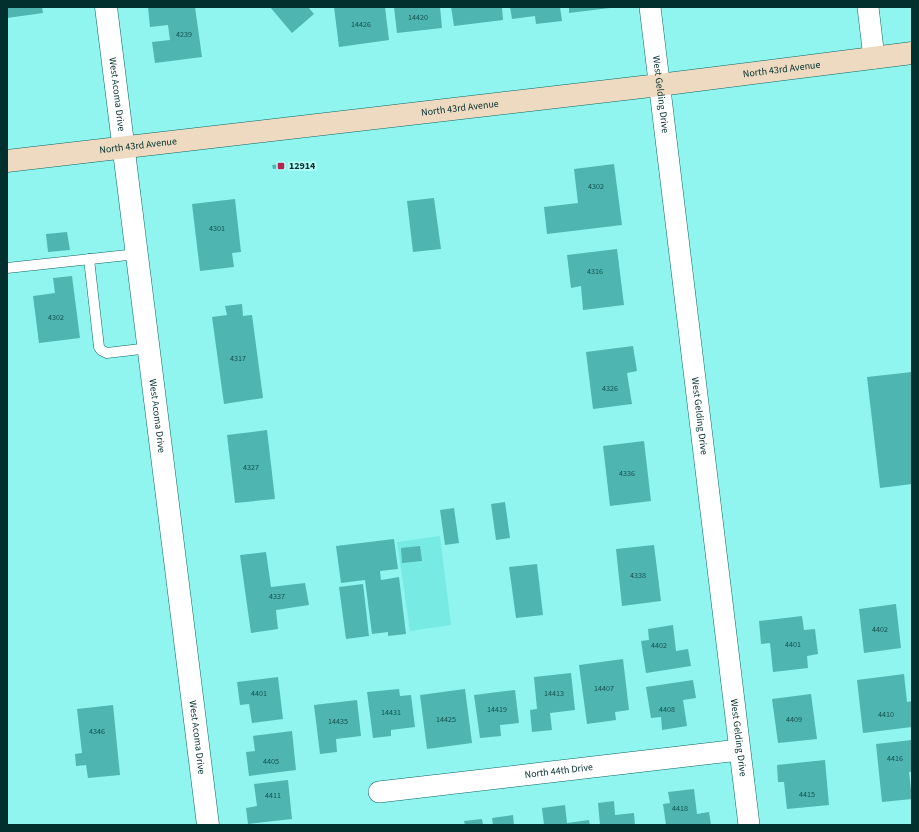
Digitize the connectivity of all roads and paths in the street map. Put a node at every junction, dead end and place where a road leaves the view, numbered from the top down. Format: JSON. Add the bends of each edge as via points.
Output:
{"nodes":[{"id":1,"x":106,"y":7,"type":"edge"},
{"id":2,"x":650,"y":7,"type":"edge"},
{"id":3,"x":868,"y":7,"type":"edge"},
{"id":4,"x":912,"y":53,"type":"edge"},
{"id":5,"x":874,"y":58,"type":"junction"},
{"id":6,"x":659,"y":85,"type":"junction"},
{"id":7,"x":124,"y":147,"type":"junction"},
{"id":8,"x":7,"y":161,"type":"edge"},
{"id":9,"x":137,"y":254,"type":"junction"},
{"id":10,"x":89,"y":259,"type":"junction"},
{"id":11,"x":7,"y":268,"type":"edge"},
{"id":12,"x":149,"y":348,"type":"junction"},
{"id":13,"x":740,"y":750,"type":"junction"},
{"id":14,"x":379,"y":792,"type":"dead end"},
{"id":15,"x":208,"y":825,"type":"edge"},
{"id":16,"x":749,"y":825,"type":"edge"}],
"edges":[{"from":1,"to":7,"type":"street","name":"West Acoma Drive"},
{"from":2,"to":6,"type":"street","name":"West Gelding Drive"},
{"from":3,"to":5,"type":"street"},
{"from":4,"to":5,"type":"main road","name":"North 43rd Avenue"},
{"from":5,"to":6,"type":"main road","name":"North 43rd Avenue"},
{"from":6,"to":7,"type":"main road","name":"North 43rd Avenue"},
{"from":6,"to":13,"type":"street","name":"West Gelding Drive"},
{"from":7,"to":8,"type":"main road","name":"North 43rd Avenue"},
{"from":7,"to":9,"type":"street","name":"West Acoma Drive"},
{"from":9,"to":10,"type":"lane"},
{"from":9,"to":12,"type":"street","name":"West Acoma Drive"},
{"from":10,"to":11,"type":"lane"},
{"from":10,"to":12,"type":"lane","via":[[101,350],[107,353]]},
{"from":12,"to":15,"type":"street","name":"West Acoma Drive"},
{"from":13,"to":14,"type":"street","name":"North 44th Drive"},
{"from":13,"to":16,"type":"street","name":"West Gelding Drive"}]}
